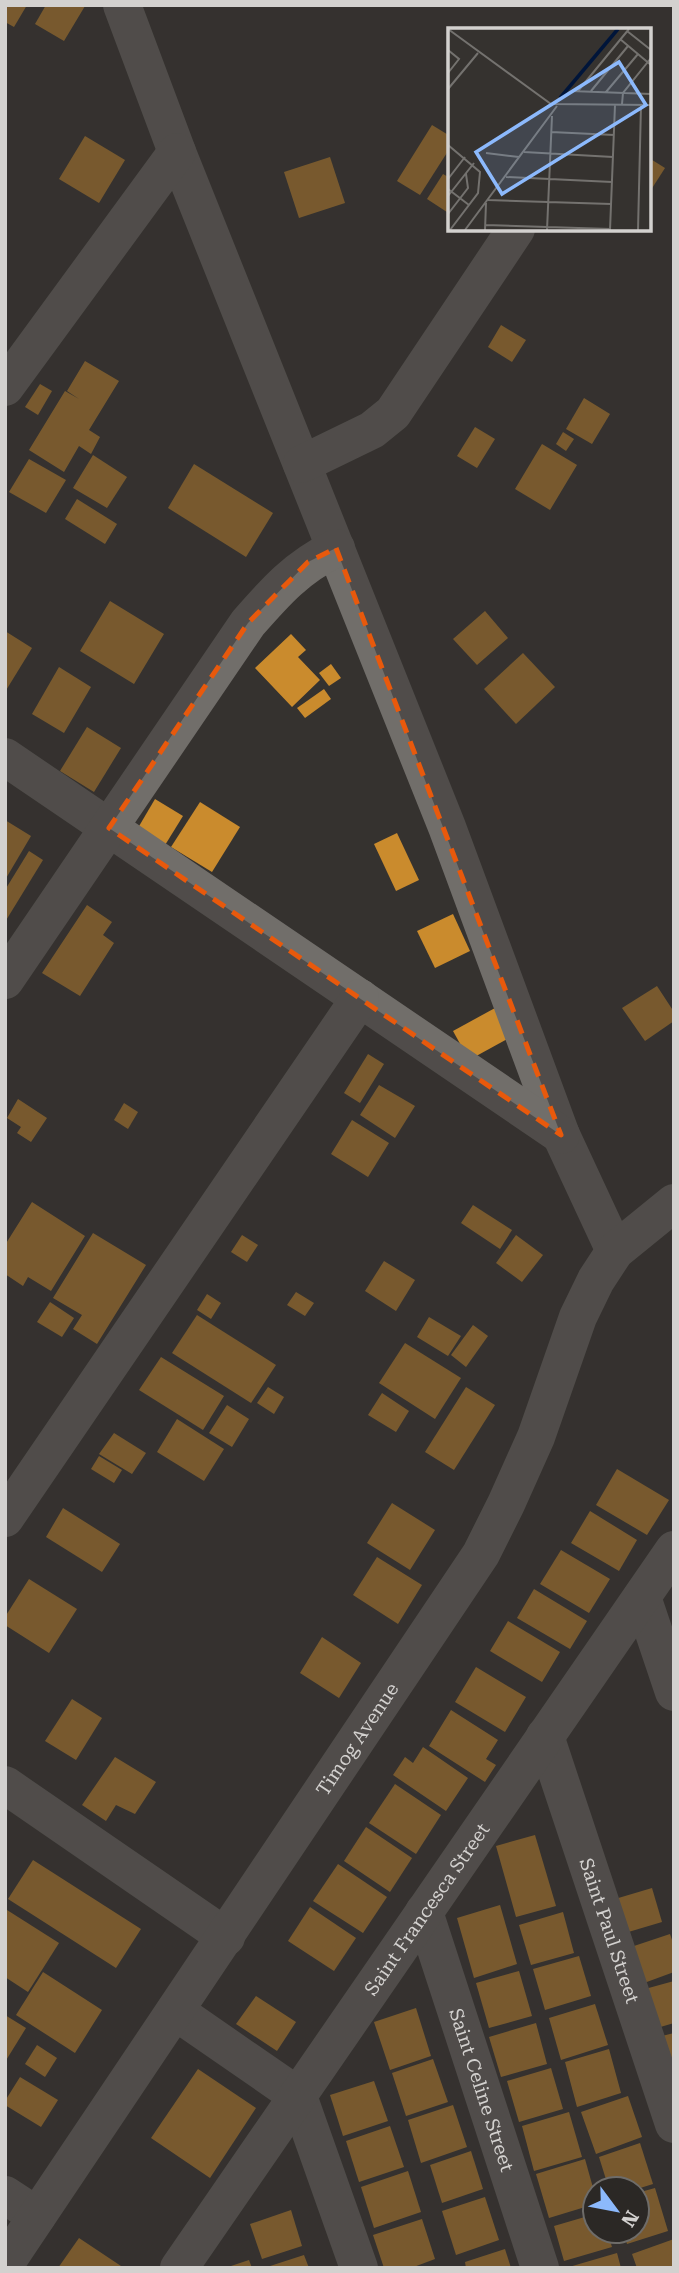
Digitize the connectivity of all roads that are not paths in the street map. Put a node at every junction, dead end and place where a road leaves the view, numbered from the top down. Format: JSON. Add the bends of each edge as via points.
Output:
{"nodes":[{"id":1,"x":122,"y":5,"type":"edge"},
{"id":2,"x":177,"y":152,"type":"junction"},
{"id":3,"x":515,"y":231,"type":"edge"},
{"id":4,"x":5,"y":387,"type":"edge"},
{"id":5,"x":302,"y":464,"type":"junction"},
{"id":6,"x":335,"y":548,"type":"junction"},
{"id":7,"x":5,"y":757,"type":"edge"},
{"id":8,"x":109,"y":828,"type":"junction"},
{"id":9,"x":5,"y":980,"type":"edge"},
{"id":10,"x":360,"y":998,"type":"junction"},
{"id":11,"x":561,"y":1135,"type":"junction"},
{"id":12,"x":674,"y":1203,"type":"edge"},
{"id":13,"x":615,"y":1251,"type":"junction"},
{"id":14,"x":5,"y":1518,"type":"edge"},
{"id":15,"x":674,"y":1550,"type":"edge"},
{"id":16,"x":642,"y":1597,"type":"junction"},
{"id":17,"x":674,"y":1692,"type":"edge"},
{"id":18,"x":545,"y":1736,"type":"junction"},
{"id":19,"x":5,"y":1785,"type":"edge"},
{"id":20,"x":424,"y":1912,"type":"junction"},
{"id":21,"x":226,"y":1937,"type":"junction"},
{"id":22,"x":175,"y":2011,"type":"junction"},
{"id":23,"x":298,"y":2096,"type":"junction"},
{"id":24,"x":674,"y":2124,"type":"edge"},
{"id":25,"x":5,"y":2195,"type":"edge"},
{"id":26,"x":37,"y":2216,"type":"junction"},
{"id":27,"x":5,"y":2263,"type":"edge"},
{"id":28,"x":179,"y":2268,"type":"edge"},
{"id":29,"x":359,"y":2268,"type":"edge"},
{"id":30,"x":540,"y":2268,"type":"edge"}],
"edges":[{"from":1,"to":2,"type":"street"},
{"from":2,"to":4,"type":"street"},
{"from":2,"to":5,"type":"street"},
{"from":3,"to":5,"type":"street","via":[[393,413],[358,437]]},
{"from":5,"to":6,"type":"street"},
{"from":6,"to":8,"type":"street","via":[[308,562],[278,588],[248,624]]},
{"from":6,"to":11,"type":"street","via":[[447,827]]},
{"from":7,"to":8,"type":"street"},
{"from":8,"to":9,"type":"street"},
{"from":8,"to":10,"type":"street"},
{"from":10,"to":11,"type":"street"},
{"from":10,"to":14,"type":"street"},
{"from":11,"to":13,"type":"street"},
{"from":12,"to":13,"type":"street","name":"Timog Avenue"},
{"from":13,"to":21,"type":"street","name":"Timog Avenue","via":[[578,1317],[536,1437],[481,1554]]},
{"from":15,"to":16,"type":"street","name":"Saint Francesca Street"},
{"from":16,"to":17,"type":"street"},
{"from":16,"to":18,"type":"street","name":"Saint Francesca Street"},
{"from":18,"to":20,"type":"street","name":"Saint Francesca Street"},
{"from":18,"to":24,"type":"street","name":"Saint Paul Street"},
{"from":19,"to":21,"type":"street"},
{"from":20,"to":23,"type":"street","name":"Saint Francesca Street"},
{"from":20,"to":30,"type":"street","name":"Saint Celine Street"},
{"from":21,"to":22,"type":"street","name":"Timog Avenue"},
{"from":22,"to":23,"type":"street"},
{"from":22,"to":26,"type":"street","name":"Timog Avenue"},
{"from":23,"to":28,"type":"street","name":"Saint Francesca Street"},
{"from":23,"to":29,"type":"street"},
{"from":25,"to":26,"type":"street"},
{"from":26,"to":27,"type":"street","name":"Timog Avenue"}]}
